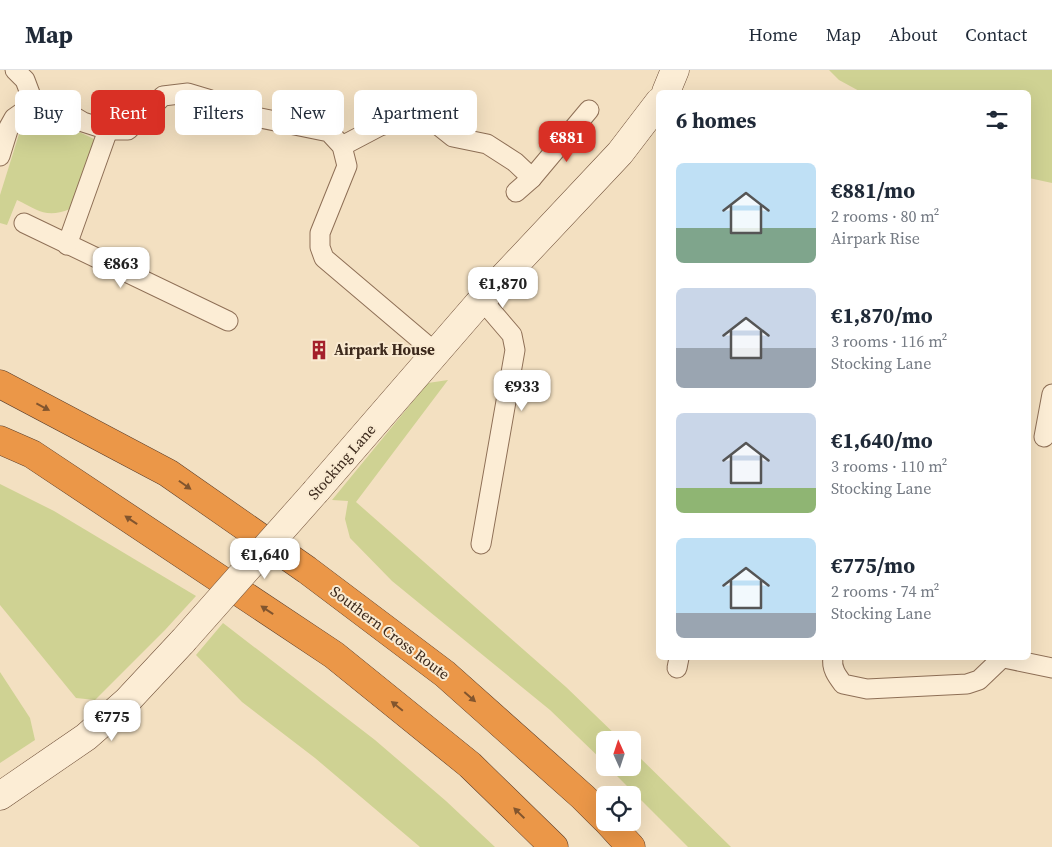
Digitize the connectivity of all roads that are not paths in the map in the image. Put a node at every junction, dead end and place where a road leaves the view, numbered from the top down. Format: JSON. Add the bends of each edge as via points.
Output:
{"nodes":[{"id":1,"x":14,"y":70,"type":"edge"},
{"id":2,"x":675,"y":70,"type":"edge"},
{"id":3,"x":29,"y":90,"type":"edge"},
{"id":4,"x":667,"y":90,"type":"edge"},
{"id":5,"x":165,"y":96,"type":"edge"},
{"id":6,"x":656,"y":106,"type":"edge"},
{"id":7,"x":589,"y":110,"type":"dead end"},
{"id":8,"x":15,"y":117,"type":"edge"},
{"id":9,"x":106,"y":135,"type":"edge"},
{"id":10,"x":342,"y":146,"type":"junction"},
{"id":11,"x":0,"y":156,"type":"edge"},
{"id":12,"x":532,"y":178,"type":"junction"},
{"id":13,"x":516,"y":192,"type":"dead end"},
{"id":14,"x":24,"y":223,"type":"dead end"},
{"id":15,"x":67,"y":245,"type":"junction"},
{"id":16,"x":482,"y":300,"type":"junction"},
{"id":17,"x":228,"y":321,"type":"dead end"},
{"id":18,"x":436,"y":352,"type":"junction"},
{"id":19,"x":0,"y":384,"type":"edge"},
{"id":20,"x":1052,"y":394,"type":"edge"},
{"id":21,"x":1042,"y":437,"type":"edge"},
{"id":22,"x":0,"y":440,"type":"edge"},
{"id":23,"x":481,"y":544,"type":"dead end"},
{"id":24,"x":832,"y":660,"type":"edge"},
{"id":25,"x":1001,"y":660,"type":"edge"},
{"id":26,"x":1013,"y":660,"type":"edge"},
{"id":27,"x":1052,"y":668,"type":"edge"},
{"id":28,"x":0,"y":796,"type":"edge"},
{"id":29,"x":596,"y":810,"type":"edge"},
{"id":30,"x":616,"y":831,"type":"edge"},
{"id":31,"x":554,"y":847,"type":"edge"},
{"id":32,"x":631,"y":847,"type":"edge"}],
"edges":[{"from":1,"to":3,"type":"street","via":[[25,80]]},
{"from":2,"to":4,"type":"main road"},
{"from":5,"to":10,"type":"street","via":[[188,93],[236,113],[329,132]]},
{"from":6,"to":16,"type":"main road","name":"Stocking Lane","via":[[620,153]]},
{"from":7,"to":12,"type":"street"},
{"from":8,"to":11,"type":"street"},
{"from":9,"to":15,"type":"street"},
{"from":10,"to":12,"type":"street","via":[[380,126],[414,114],[428,117],[453,137],[486,144],[515,162]]},
{"from":10,"to":18,"type":"street","via":[[347,166],[320,233],[324,258]]},
{"from":12,"to":13,"type":"street"},
{"from":14,"to":15,"type":"street"},
{"from":15,"to":17,"type":"street"},
{"from":16,"to":18,"type":"main road","name":"Stocking Lane"},
{"from":16,"to":23,"type":"street","via":[[512,335],[515,350]]},
{"from":18,"to":28,"type":"main road","name":"Stocking Lane","bridge":true,"via":[[127,701],[86,736]]},
{"from":19,"to":29,"type":"highway","name":"Southern Cross Route","one_way":true,"via":[[168,473],[307,570],[445,674]]},
{"from":20,"to":21,"type":"street"},
{"from":31,"to":22,"type":"highway","one_way":true,"via":[[470,765],[334,655],[32,454]]},
{"from":24,"to":25,"type":"street","via":[[835,673],[843,684],[867,689],[967,684],[979,680]]},
{"from":26,"to":27,"type":"street"},
{"from":30,"to":32,"type":"highway"}]}
